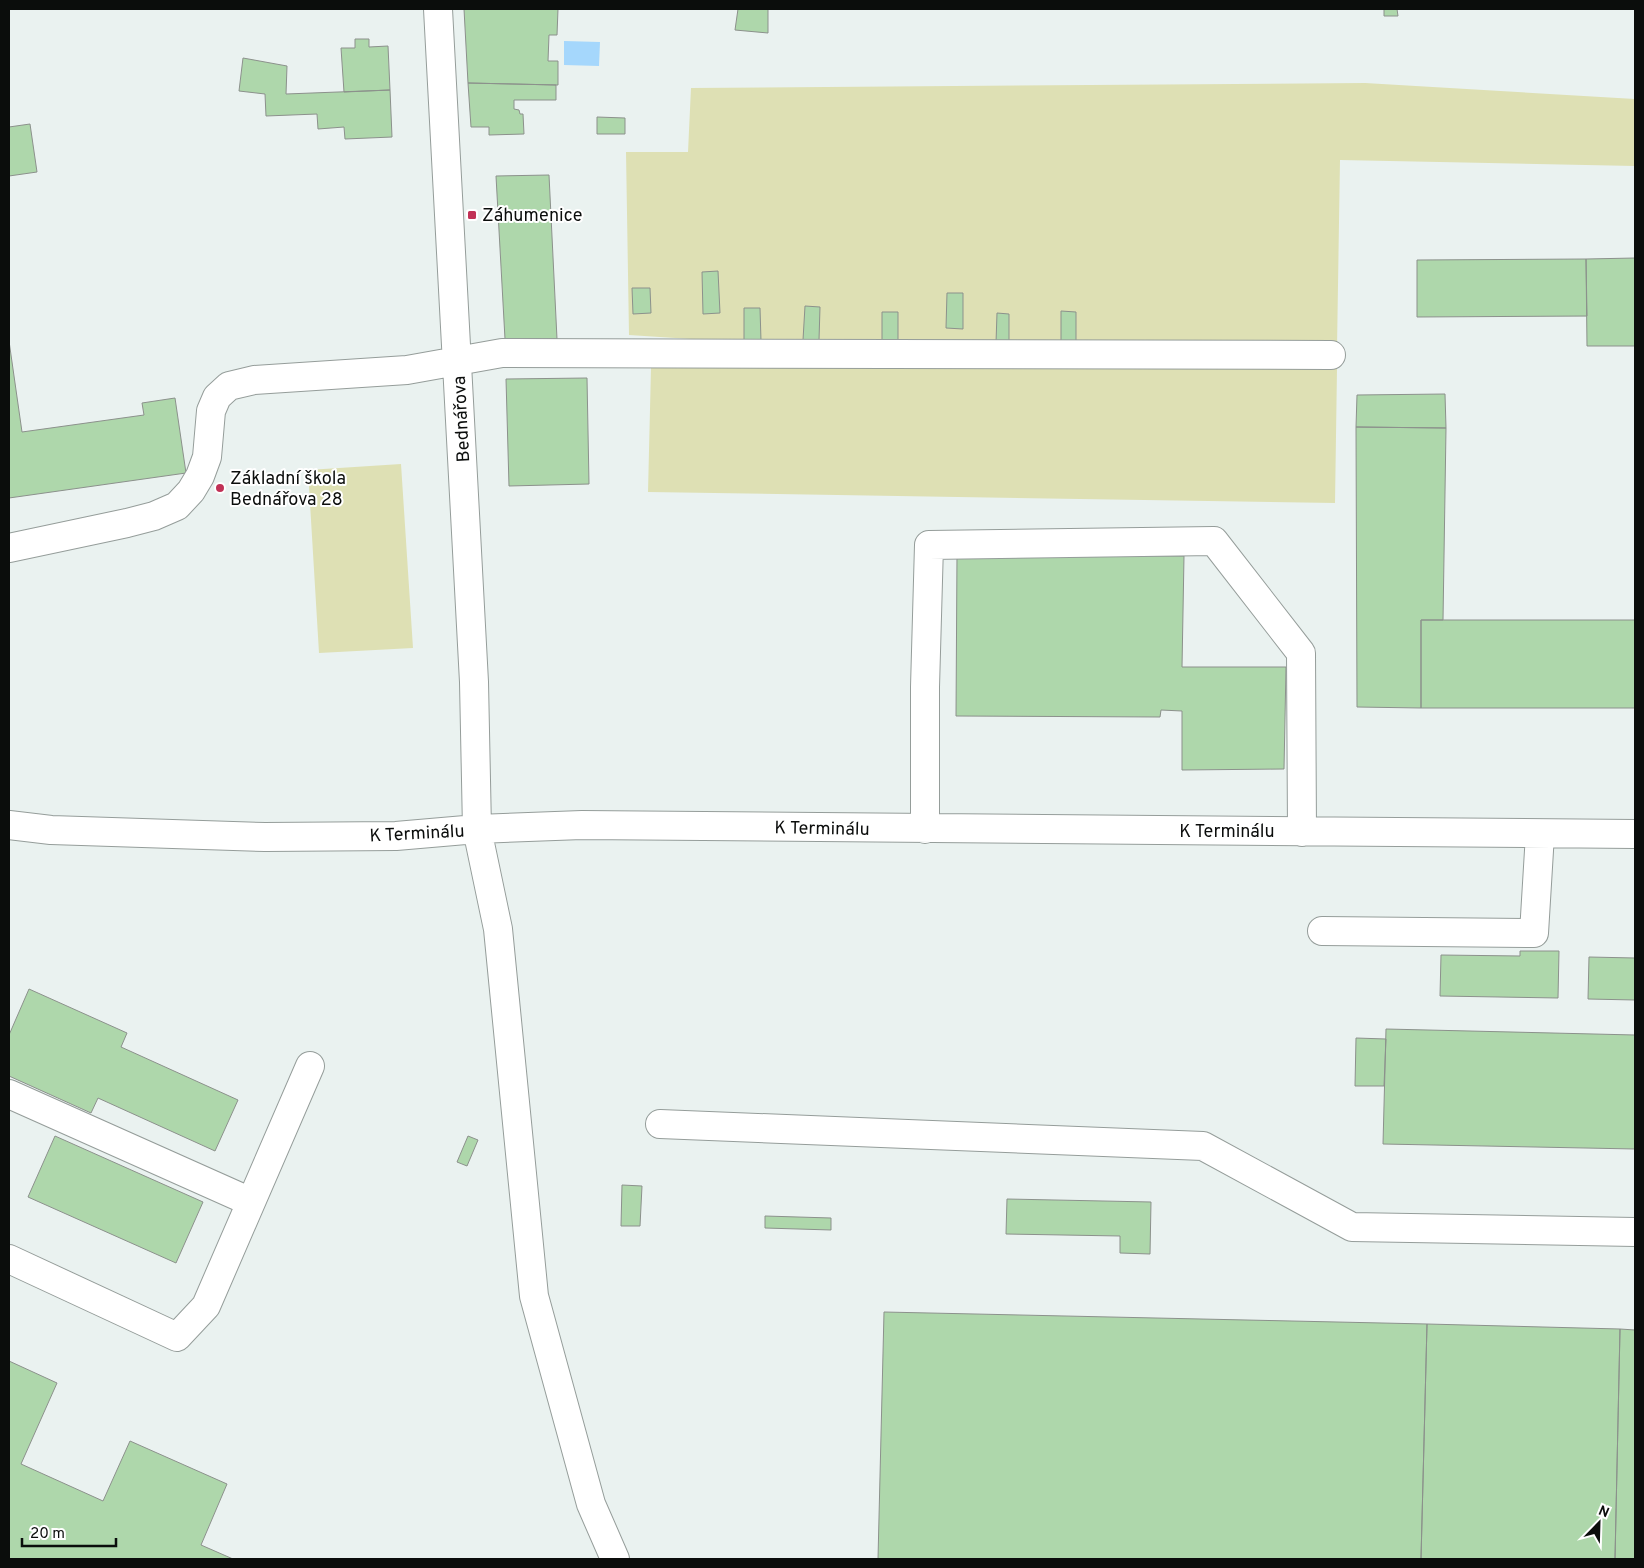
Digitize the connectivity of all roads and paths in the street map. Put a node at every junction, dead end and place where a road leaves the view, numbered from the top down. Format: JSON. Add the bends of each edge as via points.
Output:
{"nodes":[{"id":1,"x":438,"y":9,"type":"edge"},
{"id":2,"x":1331,"y":355,"type":"dead end"},
{"id":3,"x":458,"y":360,"type":"junction"},
{"id":4,"x":9,"y":548,"type":"edge"},
{"id":5,"x":9,"y":825,"type":"edge"},
{"id":6,"x":477,"y":829,"type":"junction"},
{"id":7,"x":925,"y":829,"type":"junction"},
{"id":8,"x":1302,"y":832,"type":"junction"},
{"id":9,"x":1540,"y":834,"type":"junction"},
{"id":10,"x":1635,"y":834,"type":"edge"},
{"id":11,"x":1322,"y":931,"type":"dead end"},
{"id":12,"x":310,"y":1066,"type":"dead end"},
{"id":13,"x":9,"y":1094,"type":"edge"},
{"id":14,"x":660,"y":1124,"type":"dead end"},
{"id":15,"x":251,"y":1202,"type":"junction"},
{"id":16,"x":1635,"y":1232,"type":"edge"},
{"id":17,"x":9,"y":1259,"type":"edge"},
{"id":18,"x":615,"y":1559,"type":"edge"}],
"edges":[{"from":1,"to":3,"type":"street","name":"Bednářova"},
{"from":2,"to":3,"type":"street","via":[[502,353]]},
{"from":3,"to":4,"type":"street","via":[[407,370],[254,380],[229,386],[217,397],[211,411],[208,457],[200,476],[191,492],[177,506],[127,523]]},
{"from":3,"to":6,"type":"street","name":"Bednářova","via":[[475,700]]},
{"from":5,"to":6,"type":"street","name":"K Terminálu","via":[[51,830],[265,837],[396,836]]},
{"from":6,"to":7,"type":"street","name":"K Terminálu","via":[[582,825]]},
{"from":6,"to":18,"type":"street","name":"Bednářova","via":[[498,929],[534,1296],[591,1504]]},
{"from":7,"to":8,"type":"street","name":"K Terminálu"},
{"from":7,"to":8,"type":"street","via":[[929,545],[1214,541],[1301,653]]},
{"from":8,"to":9,"type":"street","name":"K Terminálu"},
{"from":9,"to":10,"type":"street","name":"K Terminálu"},
{"from":9,"to":11,"type":"street","via":[[1534,933]]},
{"from":12,"to":15,"type":"street"},
{"from":13,"to":15,"type":"street"},
{"from":14,"to":16,"type":"street","via":[[1203,1146],[1352,1227]]},
{"from":15,"to":17,"type":"street","via":[[206,1306],[177,1337]]}]}
